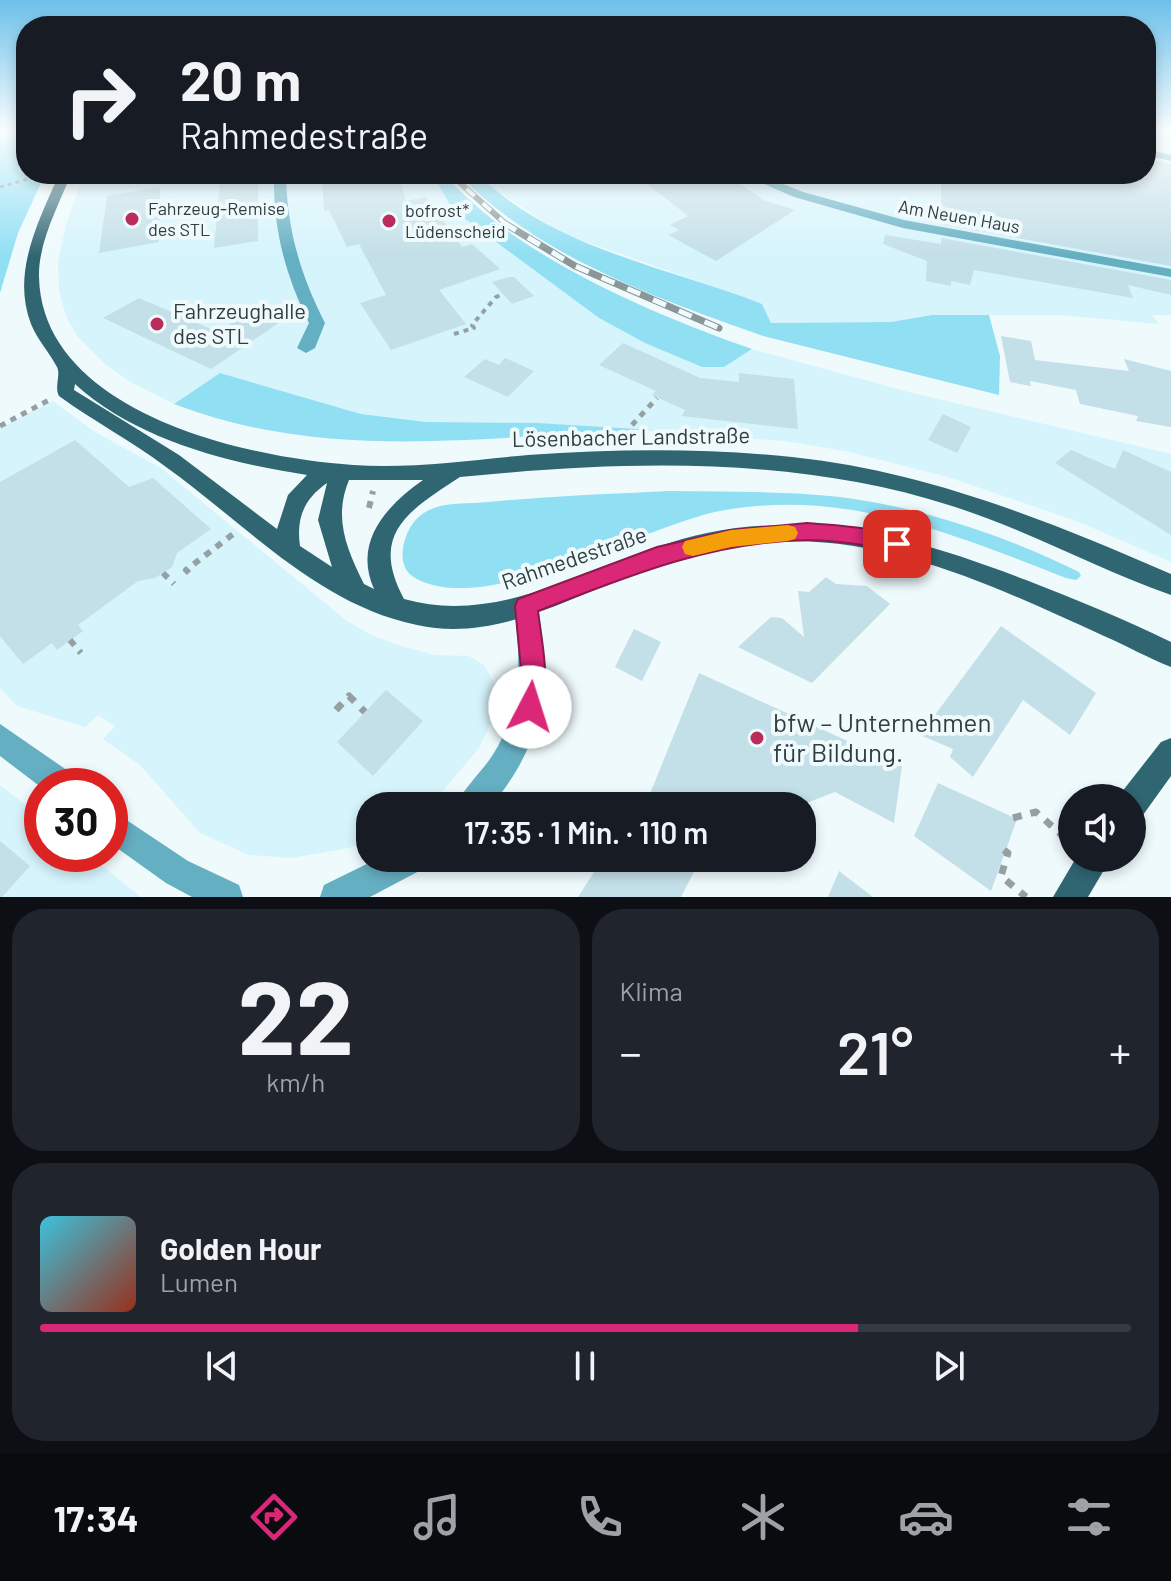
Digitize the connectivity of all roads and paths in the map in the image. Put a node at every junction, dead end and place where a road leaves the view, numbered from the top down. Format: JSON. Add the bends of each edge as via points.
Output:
{"nodes":[{"id":1,"x":61,"y":184,"type":"edge"},
{"id":2,"x":280,"y":184,"type":"edge"},
{"id":3,"x":771,"y":184,"type":"edge"},
{"id":4,"x":1171,"y":273,"type":"edge"},
{"id":5,"x":503,"y":294,"type":"dead end"},
{"id":6,"x":454,"y":334,"type":"dead end"},
{"id":7,"x":306,"y":348,"type":"dead end"},
{"id":8,"x":67,"y":369,"type":"junction"},
{"id":9,"x":65,"y":392,"type":"junction"},
{"id":10,"x":657,"y":398,"type":"dead end"},
{"id":11,"x":632,"y":425,"type":"dead end"},
{"id":12,"x":0,"y":426,"type":"edge"},
{"id":13,"x":456,"y":469,"type":"junction"},
{"id":14,"x":337,"y":472,"type":"junction"},
{"id":15,"x":238,"y":531,"type":"dead end"},
{"id":16,"x":289,"y":549,"type":"junction"},
{"id":17,"x":163,"y":573,"type":"dead end"},
{"id":18,"x":189,"y":573,"type":"dead end"},
{"id":19,"x":174,"y":584,"type":"dead end"},
{"id":20,"x":1171,"y":585,"type":"edge"},
{"id":21,"x":357,"y":595,"type":"junction"},
{"id":22,"x":526,"y":606,"type":"junction"},
{"id":23,"x":396,"y":608,"type":"junction"},
{"id":24,"x":70,"y":640,"type":"dead end"},
{"id":25,"x":81,"y":653,"type":"dead end"},
{"id":26,"x":1171,"y":655,"type":"edge"},
{"id":27,"x":336,"y":710,"type":"dead end"},
{"id":28,"x":365,"y":712,"type":"dead end"},
{"id":29,"x":0,"y":738,"type":"edge"},
{"id":30,"x":1171,"y":752,"type":"edge"},
{"id":31,"x":39,"y":768,"type":"edge"},
{"id":32,"x":1146,"y":785,"type":"edge"},
{"id":33,"x":485,"y":792,"type":"edge"},
{"id":34,"x":1013,"y":818,"type":"dead end"},
{"id":35,"x":1058,"y":832,"type":"edge"},
{"id":36,"x":128,"y":837,"type":"edge"},
{"id":37,"x":1004,"y":850,"type":"dead end"},
{"id":38,"x":385,"y":872,"type":"edge"},
{"id":39,"x":1086,"y":872,"type":"edge"},
{"id":40,"x":227,"y":897,"type":"edge"},
{"id":41,"x":336,"y":897,"type":"edge"},
{"id":42,"x":1026,"y":897,"type":"edge"},
{"id":43,"x":1069,"y":897,"type":"edge"}],
"edges":[{"from":1,"to":8,"type":"main road","via":[[31,277],[35,316],[50,350]]},
{"from":2,"to":7,"type":"street","via":[[279,214],[288,259],[317,323]]},
{"from":3,"to":4,"type":"street","name":"Am Neuen Haus","via":[[897,225]]},
{"from":5,"to":6,"type":"path","via":[[474,328]]},
{"from":8,"to":9,"type":"main road"},
{"from":8,"to":14,"type":"main road","via":[[124,410],[175,436]]},
{"from":9,"to":12,"type":"path"},
{"from":9,"to":16,"type":"main road","name":"Rahmedestraße","via":[[171,459]]},
{"from":10,"to":11,"type":"path"},
{"from":13,"to":14,"type":"main road"},
{"from":13,"to":20,"type":"main road","name":"Lösenbacher Landstraße","via":[[637,459],[826,468],[949,497]]},
{"from":13,"to":23,"type":"main road","via":[[424,490],[386,527],[378,568]]},
{"from":14,"to":16,"type":"main road","via":[[319,476],[297,496],[288,525]]},
{"from":14,"to":21,"type":"main road","via":[[328,523]]},
{"from":15,"to":18,"type":"path","via":[[186,570]]},
{"from":16,"to":21,"type":"main road","name":"Rahmedestraße"},
{"from":17,"to":19,"type":"path"},
{"from":21,"to":23,"type":"main road","name":"Rahmedestraße"},
{"from":22,"to":23,"type":"main road","name":"Rahmedestraße","via":[[451,618]]},
{"from":22,"to":26,"type":"main road","name":"Rahmedestraße","via":[[657,556],[731,539],[807,532],[857,535],[948,559]]},
{"from":22,"to":33,"type":"street","via":[[533,669],[530,707]]},
{"from":24,"to":25,"type":"path"},
{"from":27,"to":28,"type":"path","via":[[349,696]]},
{"from":29,"to":31,"type":"street"},
{"from":30,"to":32,"type":"main road"},
{"from":34,"to":35,"type":"path","via":[[1036,812]]},
{"from":36,"to":40,"type":"street","via":[[177,872]]},
{"from":37,"to":42,"type":"path","via":[[1008,853],[1001,876]]},
{"from":38,"to":41,"type":"street"},
{"from":39,"to":43,"type":"main road"}]}
